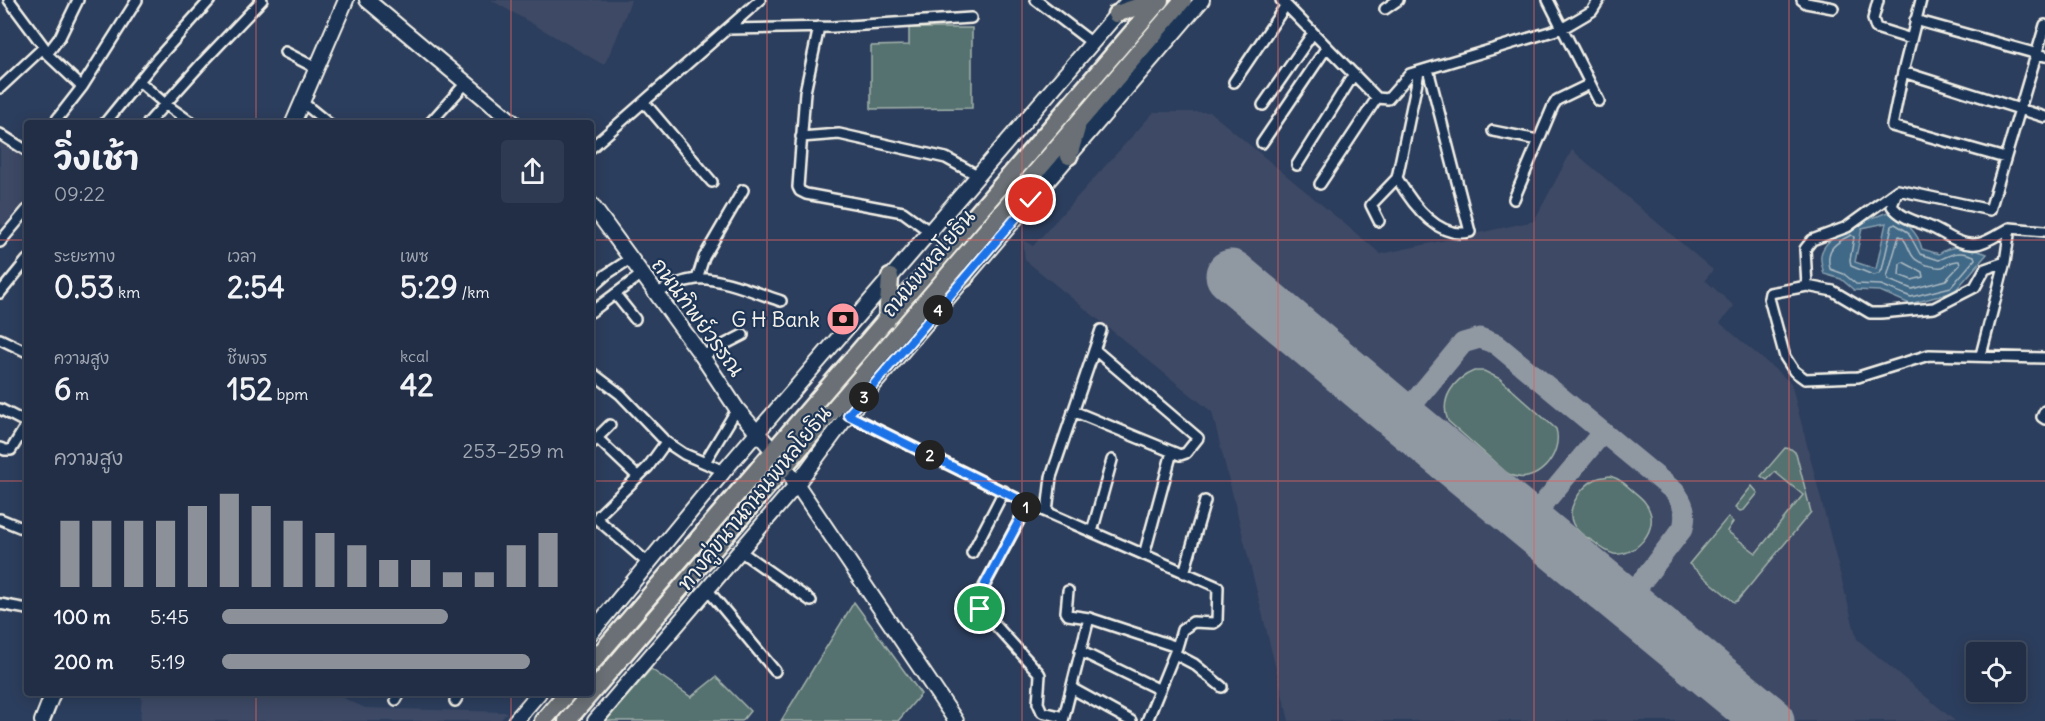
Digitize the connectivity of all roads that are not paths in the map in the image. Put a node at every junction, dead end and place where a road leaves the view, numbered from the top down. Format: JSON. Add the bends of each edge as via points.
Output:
{"nodes":[{"id":1,"x":9,"y":0,"type":"edge"},
{"id":2,"x":78,"y":0,"type":"edge"},
{"id":3,"x":137,"y":0,"type":"edge"},
{"id":4,"x":210,"y":0,"type":"edge"},
{"id":5,"x":262,"y":0,"type":"edge"},
{"id":6,"x":346,"y":0,"type":"edge"},
{"id":7,"x":367,"y":0,"type":"edge"},
{"id":8,"x":760,"y":0,"type":"edge"},
{"id":9,"x":1036,"y":0,"type":"edge"},
{"id":10,"x":1129,"y":0,"type":"edge"},
{"id":11,"x":1159,"y":0,"type":"edge"},
{"id":12,"x":1183,"y":0,"type":"edge"},
{"id":13,"x":1202,"y":0,"type":"edge"},
{"id":14,"x":1398,"y":0,"type":"edge"},
{"id":15,"x":1548,"y":0,"type":"edge"},
{"id":16,"x":1599,"y":0,"type":"edge"},
{"id":17,"x":1802,"y":0,"type":"edge"},
{"id":18,"x":1921,"y":0,"type":"edge"},
{"id":19,"x":1878,"y":1,"type":"edge"},
{"id":20,"x":1283,"y":2,"type":"edge"},
{"id":21,"x":1833,"y":8,"type":"dead end"},
{"id":22,"x":1385,"y":9,"type":"dead end"},
{"id":23,"x":1116,"y":14,"type":"junction"},
{"id":24,"x":971,"y":18,"type":"dead end"},
{"id":25,"x":1915,"y":20,"type":"junction"},
{"id":26,"x":2045,"y":25,"type":"edge"},
{"id":27,"x":819,"y":27,"type":"junction"},
{"id":28,"x":728,"y":28,"type":"junction"},
{"id":29,"x":1563,"y":28,"type":"junction"},
{"id":30,"x":1313,"y":33,"type":"junction"},
{"id":31,"x":1911,"y":39,"type":"junction"},
{"id":32,"x":1091,"y":42,"type":"junction"},
{"id":33,"x":1327,"y":47,"type":"junction"},
{"id":34,"x":45,"y":50,"type":"junction"},
{"id":35,"x":285,"y":52,"type":"dead end"},
{"id":36,"x":2041,"y":55,"type":"edge"},
{"id":37,"x":316,"y":69,"type":"junction"},
{"id":38,"x":1423,"y":70,"type":"junction"},
{"id":39,"x":1903,"y":72,"type":"junction"},
{"id":40,"x":1354,"y":74,"type":"junction"},
{"id":41,"x":139,"y":81,"type":"junction"},
{"id":42,"x":1234,"y":82,"type":"dead end"},
{"id":43,"x":466,"y":83,"type":"junction"},
{"id":44,"x":1590,"y":84,"type":"junction"},
{"id":45,"x":81,"y":87,"type":"junction"},
{"id":46,"x":0,"y":88,"type":"edge"},
{"id":47,"x":1377,"y":98,"type":"junction"},
{"id":48,"x":1599,"y":101,"type":"dead end"},
{"id":49,"x":302,"y":102,"type":"junction"},
{"id":50,"x":644,"y":102,"type":"junction"},
{"id":51,"x":165,"y":104,"type":"junction"},
{"id":52,"x":1263,"y":105,"type":"dead end"},
{"id":53,"x":2019,"y":109,"type":"junction"},
{"id":54,"x":2045,"y":117,"type":"edge"},
{"id":55,"x":56,"y":120,"type":"edge"},
{"id":56,"x":107,"y":120,"type":"edge"},
{"id":57,"x":151,"y":120,"type":"edge"},
{"id":58,"x":188,"y":120,"type":"edge"},
{"id":59,"x":294,"y":120,"type":"edge"},
{"id":60,"x":324,"y":120,"type":"edge"},
{"id":61,"x":433,"y":120,"type":"edge"},
{"id":62,"x":510,"y":120,"type":"edge"},
{"id":63,"x":1079,"y":121,"type":"junction"},
{"id":64,"x":1493,"y":131,"type":"dead end"},
{"id":65,"x":0,"y":134,"type":"edge"},
{"id":66,"x":801,"y":137,"type":"junction"},
{"id":67,"x":1538,"y":140,"type":"junction"},
{"id":68,"x":1262,"y":143,"type":"dead end"},
{"id":69,"x":594,"y":145,"type":"edge"},
{"id":70,"x":24,"y":149,"type":"edge"},
{"id":71,"x":1069,"y":156,"type":"junction"},
{"id":72,"x":2005,"y":158,"type":"junction"},
{"id":73,"x":1297,"y":165,"type":"dead end"},
{"id":74,"x":977,"y":175,"type":"junction"},
{"id":75,"x":1397,"y":178,"type":"junction"},
{"id":76,"x":712,"y":182,"type":"dead end"},
{"id":77,"x":1320,"y":184,"type":"dead end"},
{"id":78,"x":743,"y":190,"type":"dead end"},
{"id":79,"x":1898,"y":190,"type":"junction"},
{"id":80,"x":1514,"y":199,"type":"dead end"},
{"id":81,"x":594,"y":208,"type":"edge"},
{"id":82,"x":24,"y":214,"type":"edge"},
{"id":83,"x":1379,"y":221,"type":"dead end"},
{"id":84,"x":2010,"y":228,"type":"junction"},
{"id":85,"x":929,"y":231,"type":"junction"},
{"id":86,"x":2045,"y":231,"type":"edge"},
{"id":87,"x":0,"y":242,"type":"edge"},
{"id":88,"x":630,"y":259,"type":"junction"},
{"id":89,"x":2005,"y":262,"type":"junction"},
{"id":90,"x":24,"y":264,"type":"edge"},
{"id":91,"x":642,"y":274,"type":"junction"},
{"id":92,"x":890,"y":277,"type":"junction"},
{"id":93,"x":965,"y":278,"type":"junction"},
{"id":94,"x":697,"y":279,"type":"junction"},
{"id":95,"x":594,"y":285,"type":"edge"},
{"id":96,"x":1808,"y":286,"type":"junction"},
{"id":97,"x":0,"y":293,"type":"edge"},
{"id":98,"x":657,"y":293,"type":"junction"},
{"id":99,"x":615,"y":294,"type":"junction"},
{"id":100,"x":927,"y":300,"type":"junction"},
{"id":101,"x":781,"y":301,"type":"dead end"},
{"id":102,"x":594,"y":310,"type":"edge"},
{"id":103,"x":634,"y":319,"type":"dead end"},
{"id":104,"x":887,"y":320,"type":"junction"},
{"id":105,"x":1101,"y":330,"type":"dead end"},
{"id":106,"x":743,"y":335,"type":"dead end"},
{"id":107,"x":0,"y":339,"type":"edge"},
{"id":108,"x":1095,"y":350,"type":"junction"},
{"id":109,"x":24,"y":351,"type":"edge"},
{"id":110,"x":1982,"y":355,"type":"junction"},
{"id":111,"x":702,"y":356,"type":"junction"},
{"id":112,"x":2045,"y":358,"type":"edge"},
{"id":113,"x":594,"y":374,"type":"edge"},
{"id":114,"x":0,"y":409,"type":"edge"},
{"id":115,"x":737,"y":409,"type":"junction"},
{"id":116,"x":1073,"y":411,"type":"junction"},
{"id":117,"x":2045,"y":411,"type":"edge"},
{"id":118,"x":848,"y":415,"type":"junction"},
{"id":119,"x":2045,"y":419,"type":"edge"},
{"id":120,"x":24,"y":421,"type":"edge"},
{"id":121,"x":610,"y":425,"type":"dead end"},
{"id":122,"x":24,"y":428,"type":"edge"},
{"id":123,"x":757,"y":433,"type":"junction"},
{"id":124,"x":594,"y":441,"type":"edge"},
{"id":125,"x":666,"y":442,"type":"junction"},
{"id":126,"x":0,"y":448,"type":"edge"},
{"id":127,"x":774,"y":452,"type":"junction"},
{"id":128,"x":1172,"y":452,"type":"junction"},
{"id":129,"x":1112,"y":460,"type":"dead end"},
{"id":130,"x":705,"y":462,"type":"junction"},
{"id":131,"x":785,"y":467,"type":"junction"},
{"id":132,"x":724,"y":471,"type":"junction"},
{"id":133,"x":637,"y":476,"type":"junction"},
{"id":134,"x":797,"y":484,"type":"junction"},
{"id":135,"x":1004,"y":491,"type":"junction"},
{"id":136,"x":1205,"y":501,"type":"dead end"},
{"id":137,"x":1028,"y":504,"type":"junction"},
{"id":138,"x":1047,"y":512,"type":"junction"},
{"id":139,"x":0,"y":519,"type":"edge"},
{"id":140,"x":24,"y":529,"type":"edge"},
{"id":141,"x":1092,"y":532,"type":"junction"},
{"id":142,"x":740,"y":551,"type":"junction"},
{"id":143,"x":972,"y":553,"type":"dead end"},
{"id":144,"x":1144,"y":555,"type":"junction"},
{"id":145,"x":648,"y":563,"type":"junction"},
{"id":146,"x":1184,"y":573,"type":"junction"},
{"id":147,"x":707,"y":590,"type":"junction"},
{"id":148,"x":1068,"y":591,"type":"dead end"},
{"id":149,"x":810,"y":601,"type":"dead end"},
{"id":150,"x":0,"y":604,"type":"edge"},
{"id":151,"x":24,"y":608,"type":"edge"},
{"id":152,"x":1089,"y":618,"type":"junction"},
{"id":153,"x":594,"y":629,"type":"edge"},
{"id":154,"x":620,"y":630,"type":"junction"},
{"id":155,"x":594,"y":641,"type":"edge"},
{"id":156,"x":1080,"y":651,"type":"junction"},
{"id":157,"x":1176,"y":651,"type":"junction"},
{"id":158,"x":594,"y":660,"type":"edge"},
{"id":159,"x":775,"y":671,"type":"dead end"},
{"id":160,"x":1222,"y":687,"type":"dead end"},
{"id":161,"x":1071,"y":688,"type":"junction"},
{"id":162,"x":594,"y":690,"type":"edge"},
{"id":163,"x":1161,"y":690,"type":"junction"},
{"id":164,"x":52,"y":696,"type":"edge"},
{"id":165,"x":536,"y":696,"type":"edge"},
{"id":166,"x":564,"y":696,"type":"edge"},
{"id":167,"x":588,"y":696,"type":"edge"},
{"id":168,"x":1063,"y":719,"type":"edge"},
{"id":169,"x":42,"y":721,"type":"edge"},
{"id":170,"x":515,"y":721,"type":"edge"},
{"id":171,"x":543,"y":721,"type":"edge"},
{"id":172,"x":567,"y":721,"type":"edge"},
{"id":173,"x":595,"y":721,"type":"edge"},
{"id":174,"x":956,"y":721,"type":"edge"},
{"id":175,"x":1131,"y":721,"type":"edge"},
{"id":176,"x":1147,"y":721,"type":"edge"}],
"edges":[{"from":1,"to":34,"type":"street"},
{"from":2,"to":34,"type":"street","via":[[60,37]]},
{"from":3,"to":45,"type":"street"},
{"from":4,"to":41,"type":"street"},
{"from":5,"to":51,"type":"street"},
{"from":6,"to":37,"type":"main road"},
{"from":7,"to":43,"type":"main road"},
{"from":8,"to":28,"type":"street"},
{"from":9,"to":32,"type":"street"},
{"from":10,"to":23,"type":"main road","name":"ทางคู่ขนานถนนพหลโยธิน"},
{"from":11,"to":23,"type":"highway"},
{"from":11,"to":104,"type":"highway","name":"ถนนพหลโยธิน"},
{"from":12,"to":63,"type":"highway","name":"ถนนพหลโยธิน"},
{"from":13,"to":71,"type":"main road","name":"ทางคู่ขนานถนนพหลโยธิน"},
{"from":14,"to":22,"type":"street"},
{"from":15,"to":29,"type":"street"},
{"from":16,"to":29,"type":"street","via":[[1592,11]]},
{"from":17,"to":21,"type":"street"},
{"from":18,"to":25,"type":"street"},
{"from":19,"to":31,"type":"street","via":[[1873,19],[1876,28]]},
{"from":20,"to":30,"type":"street"},
{"from":20,"to":42,"type":"street"},
{"from":23,"to":32,"type":"main road","name":"ทางคู่ขนานถนนพหลโยธิน"},
{"from":24,"to":27,"type":"street"},
{"from":25,"to":31,"type":"street"},
{"from":25,"to":36,"type":"street"},
{"from":26,"to":36,"type":"street"},
{"from":27,"to":28,"type":"street"},
{"from":27,"to":66,"type":"street","via":[[805,92]]},
{"from":28,"to":50,"type":"street"},
{"from":29,"to":38,"type":"street"},
{"from":29,"to":44,"type":"street"},
{"from":30,"to":33,"type":"street"},
{"from":30,"to":52,"type":"street"},
{"from":31,"to":39,"type":"street"},
{"from":32,"to":74,"type":"main road","name":"ทางคู่ขนานถนนพหลโยธิน"},
{"from":33,"to":40,"type":"street"},
{"from":33,"to":68,"type":"street"},
{"from":34,"to":45,"type":"street"},
{"from":34,"to":46,"type":"street"},
{"from":35,"to":37,"type":"street"},
{"from":36,"to":53,"type":"street"},
{"from":37,"to":49,"type":"main road"},
{"from":38,"to":47,"type":"street","via":[[1410,74],[1388,99]]},
{"from":38,"to":75,"type":"street"},
{"from":38,"to":75,"type":"street","via":[[1470,232],[1458,233],[1436,224],[1413,203]]},
{"from":39,"to":53,"type":"street"},
{"from":39,"to":72,"type":"street","via":[[1892,126]]},
{"from":40,"to":47,"type":"street"},
{"from":40,"to":73,"type":"street"},
{"from":41,"to":51,"type":"street"},
{"from":41,"to":56,"type":"street"},
{"from":43,"to":61,"type":"street"},
{"from":43,"to":62,"type":"main road"},
{"from":44,"to":48,"type":"street"},
{"from":44,"to":67,"type":"street","via":[[1557,100]]},
{"from":45,"to":55,"type":"street"},
{"from":47,"to":77,"type":"street"},
{"from":49,"to":59,"type":"main road"},
{"from":49,"to":60,"type":"street"},
{"from":50,"to":69,"type":"street"},
{"from":50,"to":76,"type":"street"},
{"from":51,"to":57,"type":"street"},
{"from":51,"to":58,"type":"street"},
{"from":53,"to":54,"type":"street"},
{"from":53,"to":72,"type":"street"},
{"from":63,"to":71,"type":"highway"},
{"from":63,"to":100,"type":"highway","name":"ถนนพหลโยธิน"},
{"from":64,"to":67,"type":"street"},
{"from":65,"to":70,"type":"street"},
{"from":66,"to":74,"type":"street","via":[[839,134],[946,158]]},
{"from":66,"to":85,"type":"street","via":[[798,187],[802,193],[903,212]]},
{"from":67,"to":80,"type":"street"},
{"from":71,"to":93,"type":"main road","name":"ทางคู่ขนานถนนพหลโยธิน"},
{"from":72,"to":79,"type":"street","via":[[1990,210]]},
{"from":74,"to":85,"type":"main road","name":"ทางคู่ขนานถนนพหลโยธิน"},
{"from":75,"to":83,"type":"street","via":[[1371,205]]},
{"from":78,"to":94,"type":"street","via":[[704,257]]},
{"from":79,"to":84,"type":"street","via":[[1892,206],[1895,211],[1961,243],[1977,244]]},
{"from":79,"to":96,"type":"street","via":[[1847,227],[1807,245]]},
{"from":81,"to":88,"type":"main road","name":"ถนนทิพย์วรรณ"},
{"from":82,"to":87,"type":"street"},
{"from":84,"to":86,"type":"street"},
{"from":84,"to":89,"type":"street"},
{"from":85,"to":92,"type":"main road","name":"ทางคู่ขนานถนนพหลโยธิน"},
{"from":88,"to":91,"type":"main road","name":"ถนนทิพย์วรรณ"},
{"from":88,"to":95,"type":"street"},
{"from":89,"to":96,"type":"street","via":[[1985,269],[1975,287],[1934,308],[1870,313],[1833,291]]},
{"from":89,"to":110,"type":"street"},
{"from":90,"to":97,"type":"street"},
{"from":91,"to":98,"type":"main road","name":"ถนนทิพย์วรรณ"},
{"from":91,"to":99,"type":"street"},
{"from":92,"to":104,"type":"highway"},
{"from":92,"to":123,"type":"main road","name":"ทางคู่ขนานถนนพหลโยธิน"},
{"from":93,"to":100,"type":"highway"},
{"from":93,"to":118,"type":"main road","name":"ทางคู่ขนานถนนพหลโยธิน"},
{"from":94,"to":98,"type":"street"},
{"from":94,"to":101,"type":"street"},
{"from":96,"to":110,"type":"street","via":[[1770,293],[1769,298],[1785,357],[1805,379],[1858,377],[1929,355]]},
{"from":98,"to":111,"type":"main road","name":"ถนนทิพย์วรรณ"},
{"from":99,"to":102,"type":"street"},
{"from":99,"to":103,"type":"street"},
{"from":100,"to":131,"type":"highway","name":"ถนนพหลโยธิน"},
{"from":104,"to":127,"type":"highway","name":"ถนนพหลโยธิน"},
{"from":105,"to":108,"type":"street"},
{"from":106,"to":111,"type":"street"},
{"from":107,"to":109,"type":"street"},
{"from":108,"to":116,"type":"street"},
{"from":108,"to":128,"type":"street","via":[[1197,435],[1184,455]]},
{"from":110,"to":112,"type":"street"},
{"from":111,"to":115,"type":"main road","name":"ถนนทิพย์วรรณ"},
{"from":113,"to":125,"type":"street","via":[[620,394]]},
{"from":114,"to":120,"type":"street"},
{"from":115,"to":123,"type":"main road","name":"ถนนทิพย์วรรณ"},
{"from":115,"to":130,"type":"street"},
{"from":116,"to":128,"type":"street"},
{"from":116,"to":138,"type":"street","via":[[1051,477]]},
{"from":117,"to":119,"type":"street"},
{"from":118,"to":134,"type":"main road","name":"ทางคู่ขนานถนนพหลโยธิน"},
{"from":118,"to":135,"type":"street"},
{"from":121,"to":124,"type":"street"},
{"from":122,"to":126,"type":"street","via":[[10,450]]},
{"from":123,"to":127,"type":"main road","name":"ถนนทิพย์วรรณ"},
{"from":123,"to":132,"type":"main road","name":"ทางคู่ขนานถนนพหลโยธิน"},
{"from":124,"to":133,"type":"street"},
{"from":125,"to":130,"type":"street"},
{"from":125,"to":133,"type":"street"},
{"from":127,"to":131,"type":"highway"},
{"from":127,"to":154,"type":"highway","name":"ถนนพหลโยธิน"},
{"from":128,"to":144,"type":"street"},
{"from":129,"to":141,"type":"street"},
{"from":130,"to":132,"type":"street"},
{"from":131,"to":134,"type":"main road"},
{"from":131,"to":162,"type":"highway","name":"ถนนพหลโยธิน"},
{"from":132,"to":145,"type":"main road","name":"ทางคู่ขนานถนนพหลโยธิน"},
{"from":133,"to":145,"type":"street","via":[[597,519]]},
{"from":134,"to":142,"type":"main road","name":"ทางคู่ขนานถนนพหลโยธิน"},
{"from":134,"to":174,"type":"main road"},
{"from":135,"to":137,"type":"street"},
{"from":135,"to":143,"type":"street"},
{"from":136,"to":146,"type":"street"},
{"from":137,"to":138,"type":"street"},
{"from":137,"to":168,"type":"street","via":[[977,605],[1039,673],[1038,703],[1042,712]]},
{"from":138,"to":141,"type":"street"},
{"from":139,"to":140,"type":"street"},
{"from":141,"to":144,"type":"street"},
{"from":142,"to":147,"type":"main road","name":"ทางคู่ขนานถนนพหลโยธิน"},
{"from":142,"to":149,"type":"street"},
{"from":144,"to":146,"type":"street"},
{"from":145,"to":153,"type":"main road","name":"ทางคู่ขนานถนนพหลโยธิน"},
{"from":146,"to":157,"type":"street","via":[[1218,587],[1218,616],[1214,623],[1187,625]]},
{"from":147,"to":159,"type":"street"},
{"from":147,"to":173,"type":"main road","name":"ทางคู่ขนานถนนพหลโยธิน"},
{"from":148,"to":152,"type":"street","via":[[1066,614]]},
{"from":150,"to":151,"type":"street"},
{"from":152,"to":156,"type":"street"},
{"from":152,"to":157,"type":"street"},
{"from":154,"to":155,"type":"highway"},
{"from":154,"to":158,"type":"highway","name":"ถนนพหลโยธิน"},
{"from":156,"to":161,"type":"street"},
{"from":156,"to":163,"type":"street"},
{"from":157,"to":160,"type":"street"},
{"from":157,"to":163,"type":"street"},
{"from":161,"to":168,"type":"street"},
{"from":161,"to":175,"type":"street"},
{"from":163,"to":176,"type":"street"},
{"from":164,"to":169,"type":"main road"},
{"from":165,"to":170,"type":"main road"},
{"from":166,"to":171,"type":"highway"},
{"from":167,"to":172,"type":"highway","name":"ถนนพหลโยธิน"}]}
